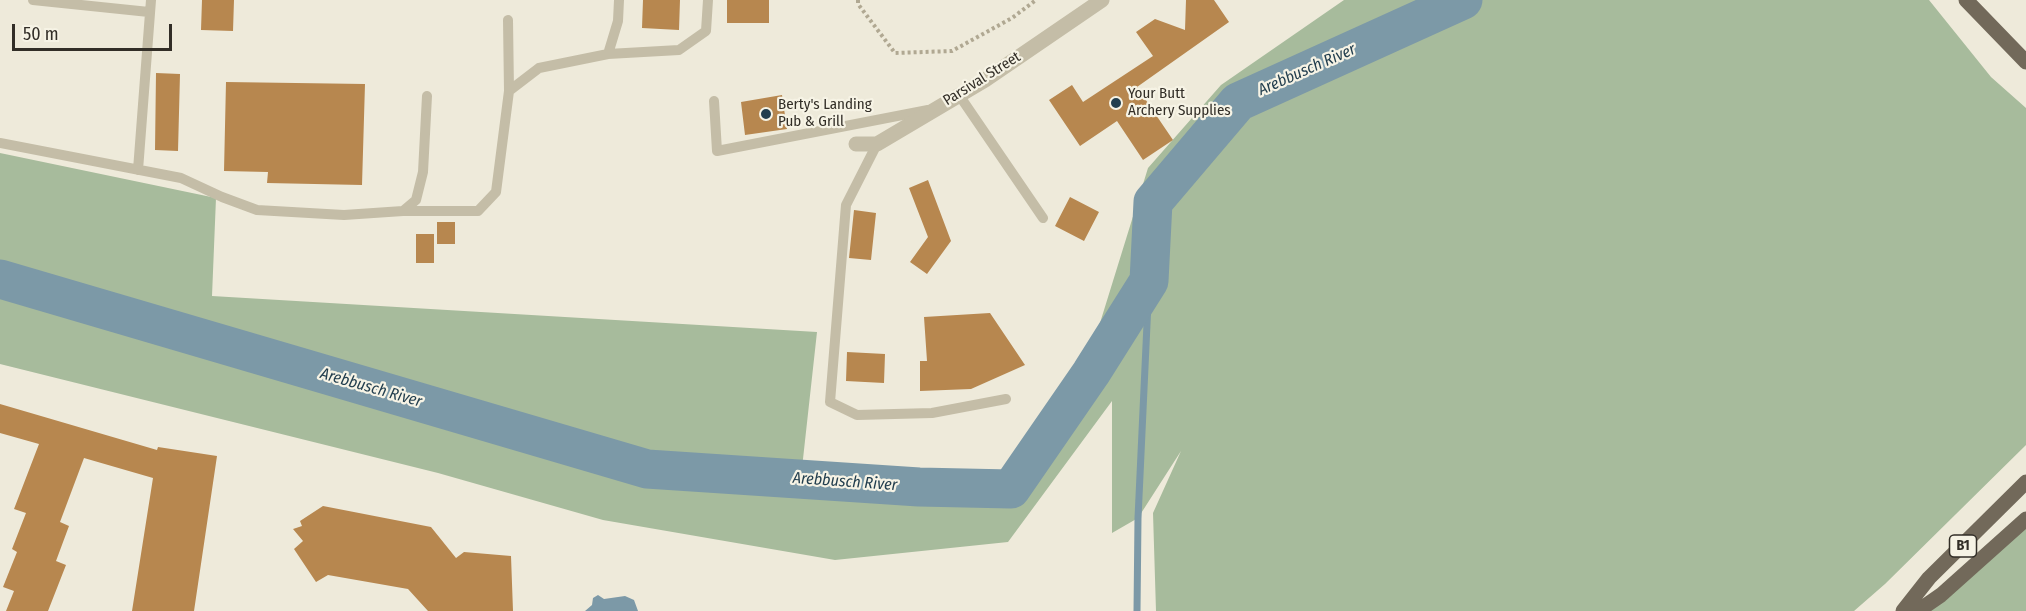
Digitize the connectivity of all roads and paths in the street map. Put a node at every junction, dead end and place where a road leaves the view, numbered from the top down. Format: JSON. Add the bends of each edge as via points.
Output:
{"nodes":[{"id":1,"x":33,"y":0,"type":"edge"},
{"id":2,"x":151,"y":0,"type":"edge"},
{"id":3,"x":619,"y":0,"type":"edge"},
{"id":4,"x":708,"y":0,"type":"edge"},
{"id":5,"x":858,"y":0,"type":"edge"},
{"id":6,"x":1036,"y":0,"type":"edge"},
{"id":7,"x":1102,"y":0,"type":"edge"},
{"id":8,"x":1966,"y":0,"type":"edge"},
{"id":9,"x":149,"y":12,"type":"junction"},
{"id":10,"x":508,"y":20,"type":"dead end"},
{"id":11,"x":608,"y":54,"type":"junction"},
{"id":12,"x":2026,"y":62,"type":"edge"},
{"id":13,"x":508,"y":91,"type":"junction"},
{"id":14,"x":959,"y":95,"type":"junction"},
{"id":15,"x":426,"y":96,"type":"dead end"},
{"id":16,"x":714,"y":102,"type":"dead end"},
{"id":17,"x":934,"y":108,"type":"junction"},
{"id":18,"x":0,"y":143,"type":"edge"},
{"id":19,"x":856,"y":144,"type":"dead end"},
{"id":20,"x":877,"y":144,"type":"junction"},
{"id":21,"x":138,"y":170,"type":"junction"},
{"id":22,"x":403,"y":211,"type":"junction"},
{"id":23,"x":1042,"y":218,"type":"dead end"},
{"id":24,"x":1006,"y":399,"type":"dead end"},
{"id":25,"x":2026,"y":482,"type":"edge"},
{"id":26,"x":2026,"y":519,"type":"edge"},
{"id":27,"x":1903,"y":611,"type":"edge"},
{"id":28,"x":1918,"y":611,"type":"edge"}],
"edges":[{"from":1,"to":9,"type":"lane"},
{"from":2,"to":9,"type":"lane"},
{"from":3,"to":11,"type":"lane","via":[[618,21]]},
{"from":4,"to":11,"type":"lane","via":[[706,31],[680,50]]},
{"from":5,"to":6,"type":"path","via":[[896,53],[952,51]]},
{"from":7,"to":14,"type":"street","name":"Parsival Street"},
{"from":8,"to":12,"type":"main road"},
{"from":9,"to":21,"type":"lane"},
{"from":10,"to":13,"type":"lane"},
{"from":11,"to":13,"type":"lane","via":[[538,68]]},
{"from":13,"to":22,"type":"lane","via":[[496,192],[477,211]]},
{"from":14,"to":17,"type":"street","name":"Parsival Street"},
{"from":14,"to":23,"type":"lane"},
{"from":15,"to":22,"type":"lane","via":[[423,172],[416,200]]},
{"from":16,"to":17,"type":"lane","via":[[717,151]]},
{"from":17,"to":20,"type":"street","name":"Parsival Street"},
{"from":18,"to":21,"type":"lane"},
{"from":19,"to":20,"type":"street"},
{"from":20,"to":24,"type":"lane","via":[[846,205],[830,402],[857,415],[932,414]]},
{"from":21,"to":22,"type":"lane","via":[[181,178],[257,210],[344,215]]},
{"from":25,"to":27,"type":"main road","number":"B1","via":[[1929,578]]},
{"from":26,"to":28,"type":"main road","number":"B1"}]}
